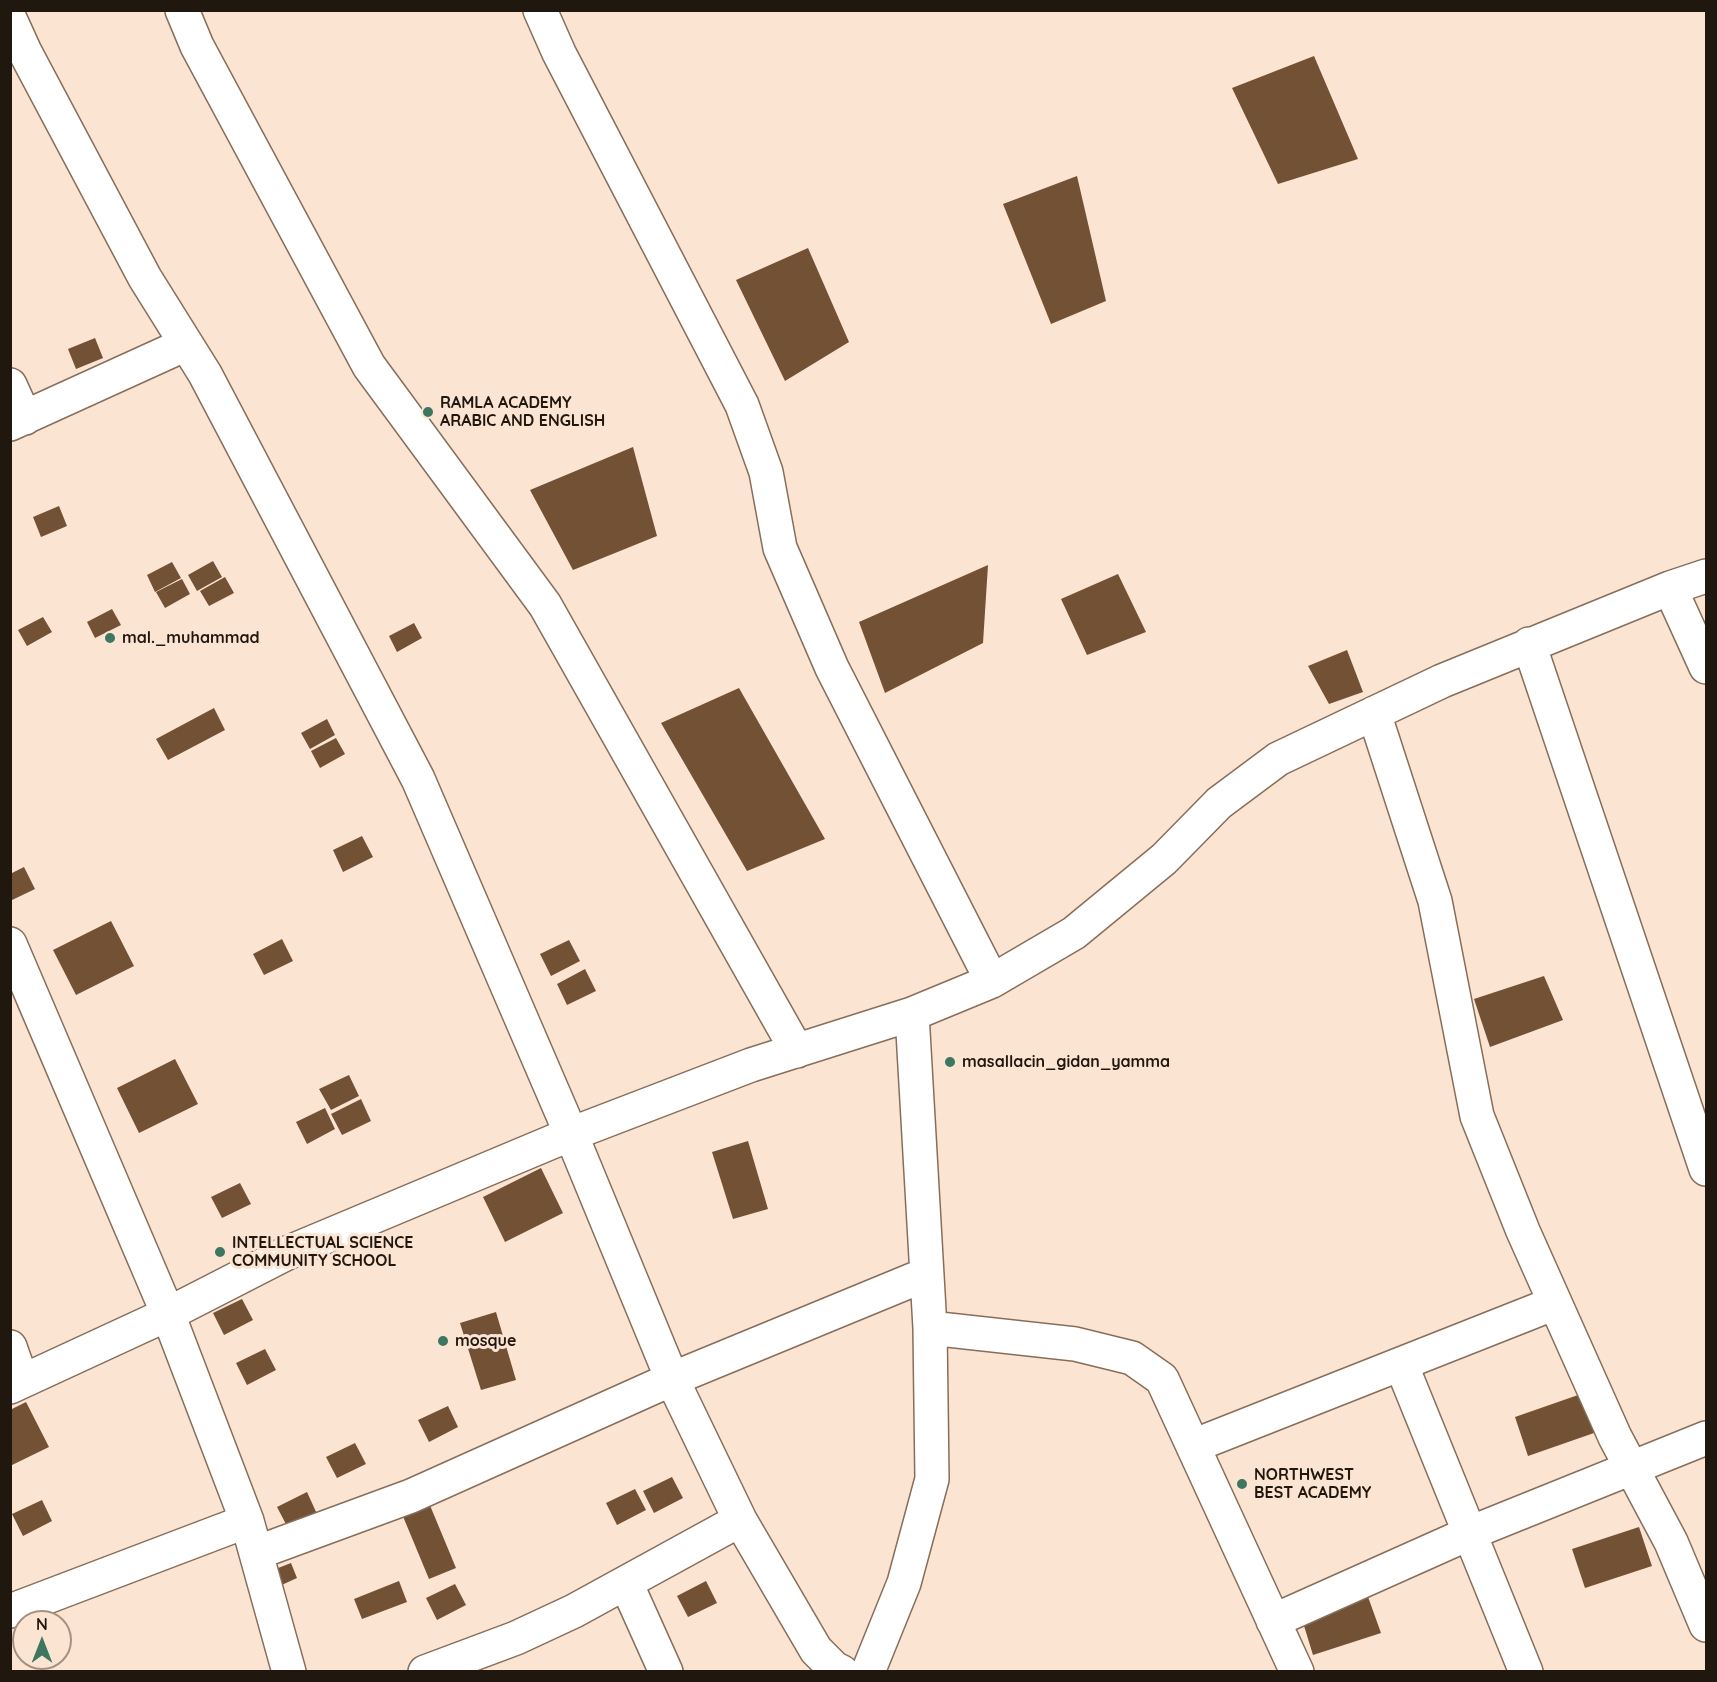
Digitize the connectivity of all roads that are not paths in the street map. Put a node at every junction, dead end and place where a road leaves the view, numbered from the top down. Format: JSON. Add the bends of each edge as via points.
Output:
{"nodes":[{"id":1,"x":182,"y":10,"type":"edge"},
{"id":2,"x":540,"y":10,"type":"edge"},
{"id":3,"x":10,"y":19,"type":"edge"},
{"id":4,"x":186,"y":344,"type":"junction"},
{"id":5,"x":10,"y":385,"type":"edge"},
{"id":6,"x":18,"y":421,"type":"edge"},
{"id":7,"x":1707,"y":576,"type":"edge"},
{"id":8,"x":1670,"y":588,"type":"junction"},
{"id":9,"x":1529,"y":644,"type":"junction"},
{"id":10,"x":1707,"y":667,"type":"edge"},
{"id":11,"x":1374,"y":713,"type":"junction"},
{"id":12,"x":10,"y":944,"type":"edge"},
{"id":13,"x":992,"y":981,"type":"junction"},
{"id":14,"x":912,"y":1014,"type":"junction"},
{"id":15,"x":797,"y":1051,"type":"junction"},
{"id":16,"x":571,"y":1134,"type":"junction"},
{"id":17,"x":1707,"y":1169,"type":"edge"},
{"id":18,"x":927,"y":1274,"type":"junction"},
{"id":19,"x":1555,"y":1303,"type":"junction"},
{"id":20,"x":168,"y":1314,"type":"junction"},
{"id":21,"x":930,"y":1328,"type":"junction"},
{"id":22,"x":10,"y":1347,"type":"edge"},
{"id":23,"x":1401,"y":1364,"type":"junction"},
{"id":24,"x":672,"y":1379,"type":"junction"},
{"id":25,"x":16,"y":1384,"type":"edge"},
{"id":26,"x":1707,"y":1438,"type":"edge"},
{"id":27,"x":1193,"y":1446,"type":"junction"},
{"id":28,"x":1632,"y":1470,"type":"junction"},
{"id":29,"x":740,"y":1520,"type":"junction"},
{"id":30,"x":247,"y":1521,"type":"junction"},
{"id":31,"x":1470,"y":1533,"type":"junction"},
{"id":32,"x":256,"y":1553,"type":"junction"},
{"id":33,"x":626,"y":1583,"type":"junction"},
{"id":34,"x":10,"y":1611,"type":"edge"},
{"id":35,"x":1273,"y":1621,"type":"junction"},
{"id":36,"x":1707,"y":1625,"type":"edge"},
{"id":37,"x":289,"y":1671,"type":"edge"},
{"id":38,"x":425,"y":1671,"type":"edge"},
{"id":39,"x":666,"y":1671,"type":"edge"},
{"id":40,"x":842,"y":1671,"type":"edge"},
{"id":41,"x":868,"y":1671,"type":"edge"},
{"id":42,"x":1297,"y":1671,"type":"edge"},
{"id":43,"x":1526,"y":1671,"type":"edge"}],
"edges":[{"from":1,"to":15,"type":"street","via":[[197,46],[369,366],[545,605]]},
{"from":2,"to":13,"type":"street","via":[[742,405],[766,472],[780,548],[818,636]]},
{"from":3,"to":4,"type":"street","via":[[145,278]]},
{"from":4,"to":6,"type":"street"},
{"from":4,"to":16,"type":"street","via":[[418,780]]},
{"from":5,"to":6,"type":"street"},
{"from":7,"to":8,"type":"street"},
{"from":8,"to":9,"type":"street"},
{"from":8,"to":10,"type":"street"},
{"from":9,"to":11,"type":"street"},
{"from":9,"to":17,"type":"street"},
{"from":11,"to":13,"type":"street","via":[[1278,759],[1219,803],[1164,859],[1074,933]]},
{"from":11,"to":19,"type":"street","via":[[1435,901],[1477,1116]]},
{"from":12,"to":20,"type":"street"},
{"from":13,"to":14,"type":"street"},
{"from":14,"to":15,"type":"street"},
{"from":14,"to":18,"type":"street"},
{"from":15,"to":16,"type":"street"},
{"from":16,"to":20,"type":"street","via":[[287,1253]]},
{"from":16,"to":24,"type":"street"},
{"from":18,"to":21,"type":"street"},
{"from":18,"to":24,"type":"street"},
{"from":19,"to":23,"type":"street"},
{"from":19,"to":28,"type":"street"},
{"from":20,"to":25,"type":"street"},
{"from":20,"to":30,"type":"street"},
{"from":21,"to":27,"type":"street","via":[[1075,1344],[1132,1358],[1162,1378]]},
{"from":21,"to":41,"type":"street","via":[[932,1479],[904,1583]]},
{"from":22,"to":25,"type":"street"},
{"from":23,"to":27,"type":"street"},
{"from":23,"to":31,"type":"street"},
{"from":24,"to":29,"type":"street"},
{"from":24,"to":32,"type":"street","via":[[411,1496]]},
{"from":26,"to":28,"type":"street"},
{"from":27,"to":35,"type":"street"},
{"from":28,"to":31,"type":"street"},
{"from":28,"to":36,"type":"street","via":[[1671,1542]]},
{"from":29,"to":33,"type":"street"},
{"from":29,"to":40,"type":"street","via":[[816,1650]]},
{"from":30,"to":32,"type":"street"},
{"from":30,"to":34,"type":"street"},
{"from":31,"to":35,"type":"street"},
{"from":31,"to":43,"type":"street"},
{"from":32,"to":37,"type":"street"},
{"from":33,"to":38,"type":"street","via":[[516,1638]]},
{"from":33,"to":39,"type":"street"},
{"from":35,"to":42,"type":"street"}]}
